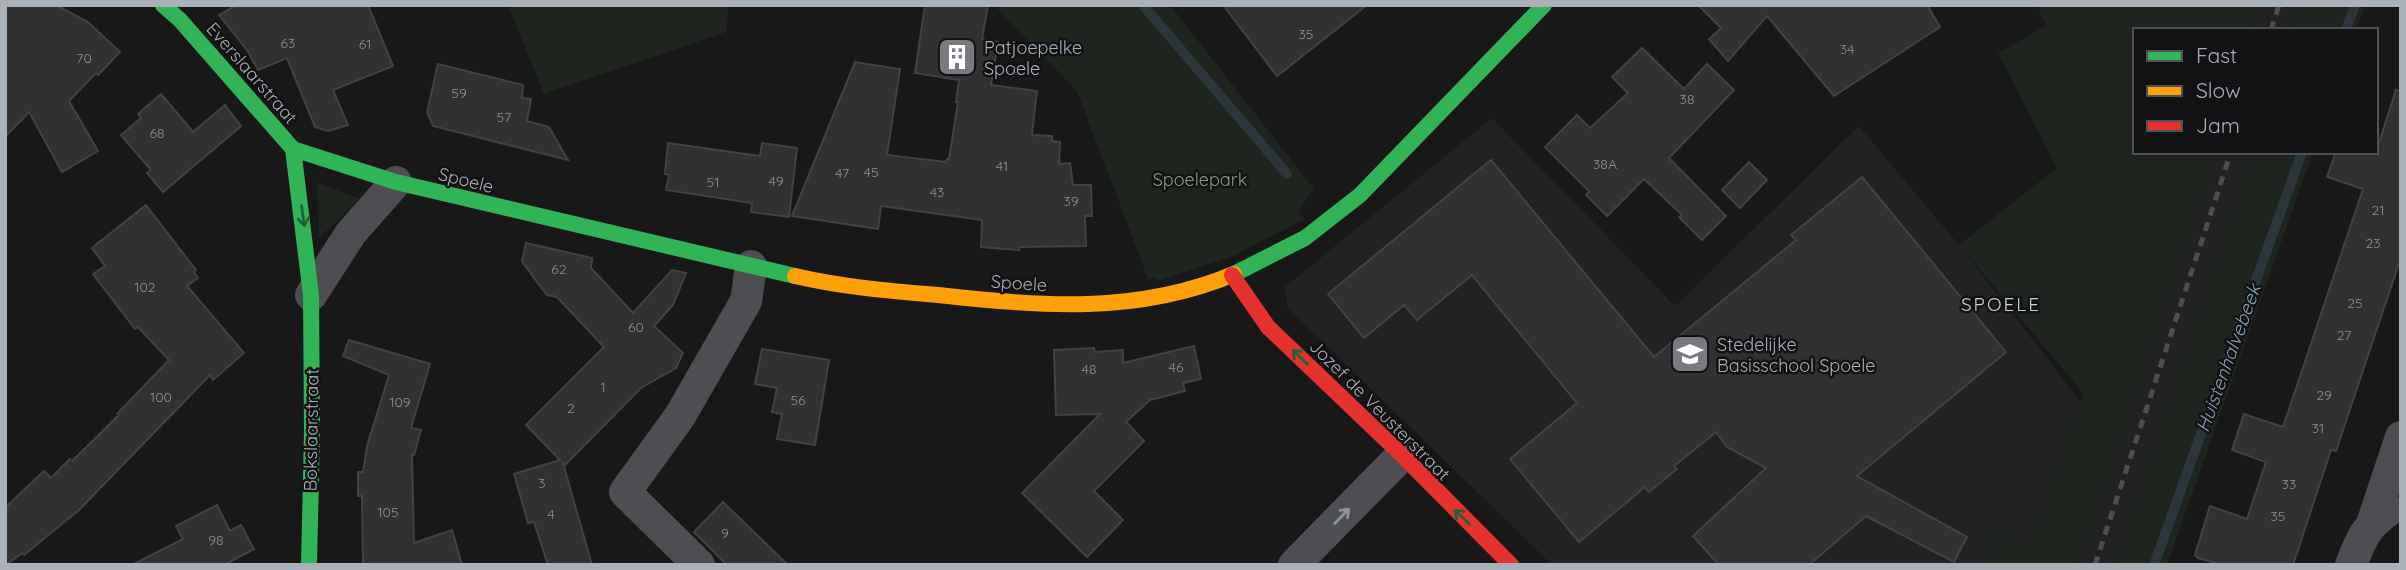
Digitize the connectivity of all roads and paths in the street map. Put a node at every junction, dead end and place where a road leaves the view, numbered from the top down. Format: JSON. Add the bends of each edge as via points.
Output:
{"nodes":[{"id":1,"x":163,"y":5,"type":"edge"},
{"id":2,"x":1544,"y":5,"type":"edge"},
{"id":3,"x":293,"y":149,"type":"junction"},
{"id":4,"x":396,"y":182,"type":"junction"},
{"id":5,"x":751,"y":266,"type":"junction"},
{"id":6,"x":1232,"y":275,"type":"junction"},
{"id":7,"x":311,"y":295,"type":"junction"},
{"id":8,"x":2401,"y":437,"type":"edge"},
{"id":9,"x":1402,"y":455,"type":"junction"},
{"id":10,"x":2401,"y":502,"type":"edge"},
{"id":11,"x":2373,"y":521,"type":"junction"},
{"id":12,"x":309,"y":565,"type":"edge"},
{"id":13,"x":699,"y":565,"type":"edge"},
{"id":14,"x":1294,"y":565,"type":"edge"},
{"id":15,"x":1511,"y":565,"type":"edge"},
{"id":16,"x":2351,"y":565,"type":"edge"}],
"edges":[{"from":1,"to":3,"type":"street","name":"Everslaarstraat"},
{"from":2,"to":6,"type":"street","name":"Spoele","via":[[1360,195],[1305,238]]},
{"from":3,"to":4,"type":"street","name":"Everslaarstraat"},
{"from":3,"to":7,"type":"street","name":"Bokslaarstraat","one_way":true},
{"from":4,"to":5,"type":"street","name":"Spoele"},
{"from":4,"to":7,"type":"street","via":[[351,233]]},
{"from":5,"to":6,"type":"street","name":"Spoele","via":[[835,285],[1080,306],[1141,301]]},
{"from":5,"to":13,"type":"street","via":[[746,301],[680,416],[625,492]]},
{"from":9,"to":6,"type":"street","name":"Jozef de Veusterstraat","one_way":true,"via":[[1268,327]]},
{"from":7,"to":12,"type":"street","name":"Bokslaarstraat"},
{"from":8,"to":11,"type":"street"},
{"from":14,"to":9,"type":"street","one_way":true},
{"from":15,"to":9,"type":"street","name":"Jozef de Veusterstraat","one_way":true},
{"from":10,"to":11,"type":"street"},
{"from":11,"to":16,"type":"street"}]}
